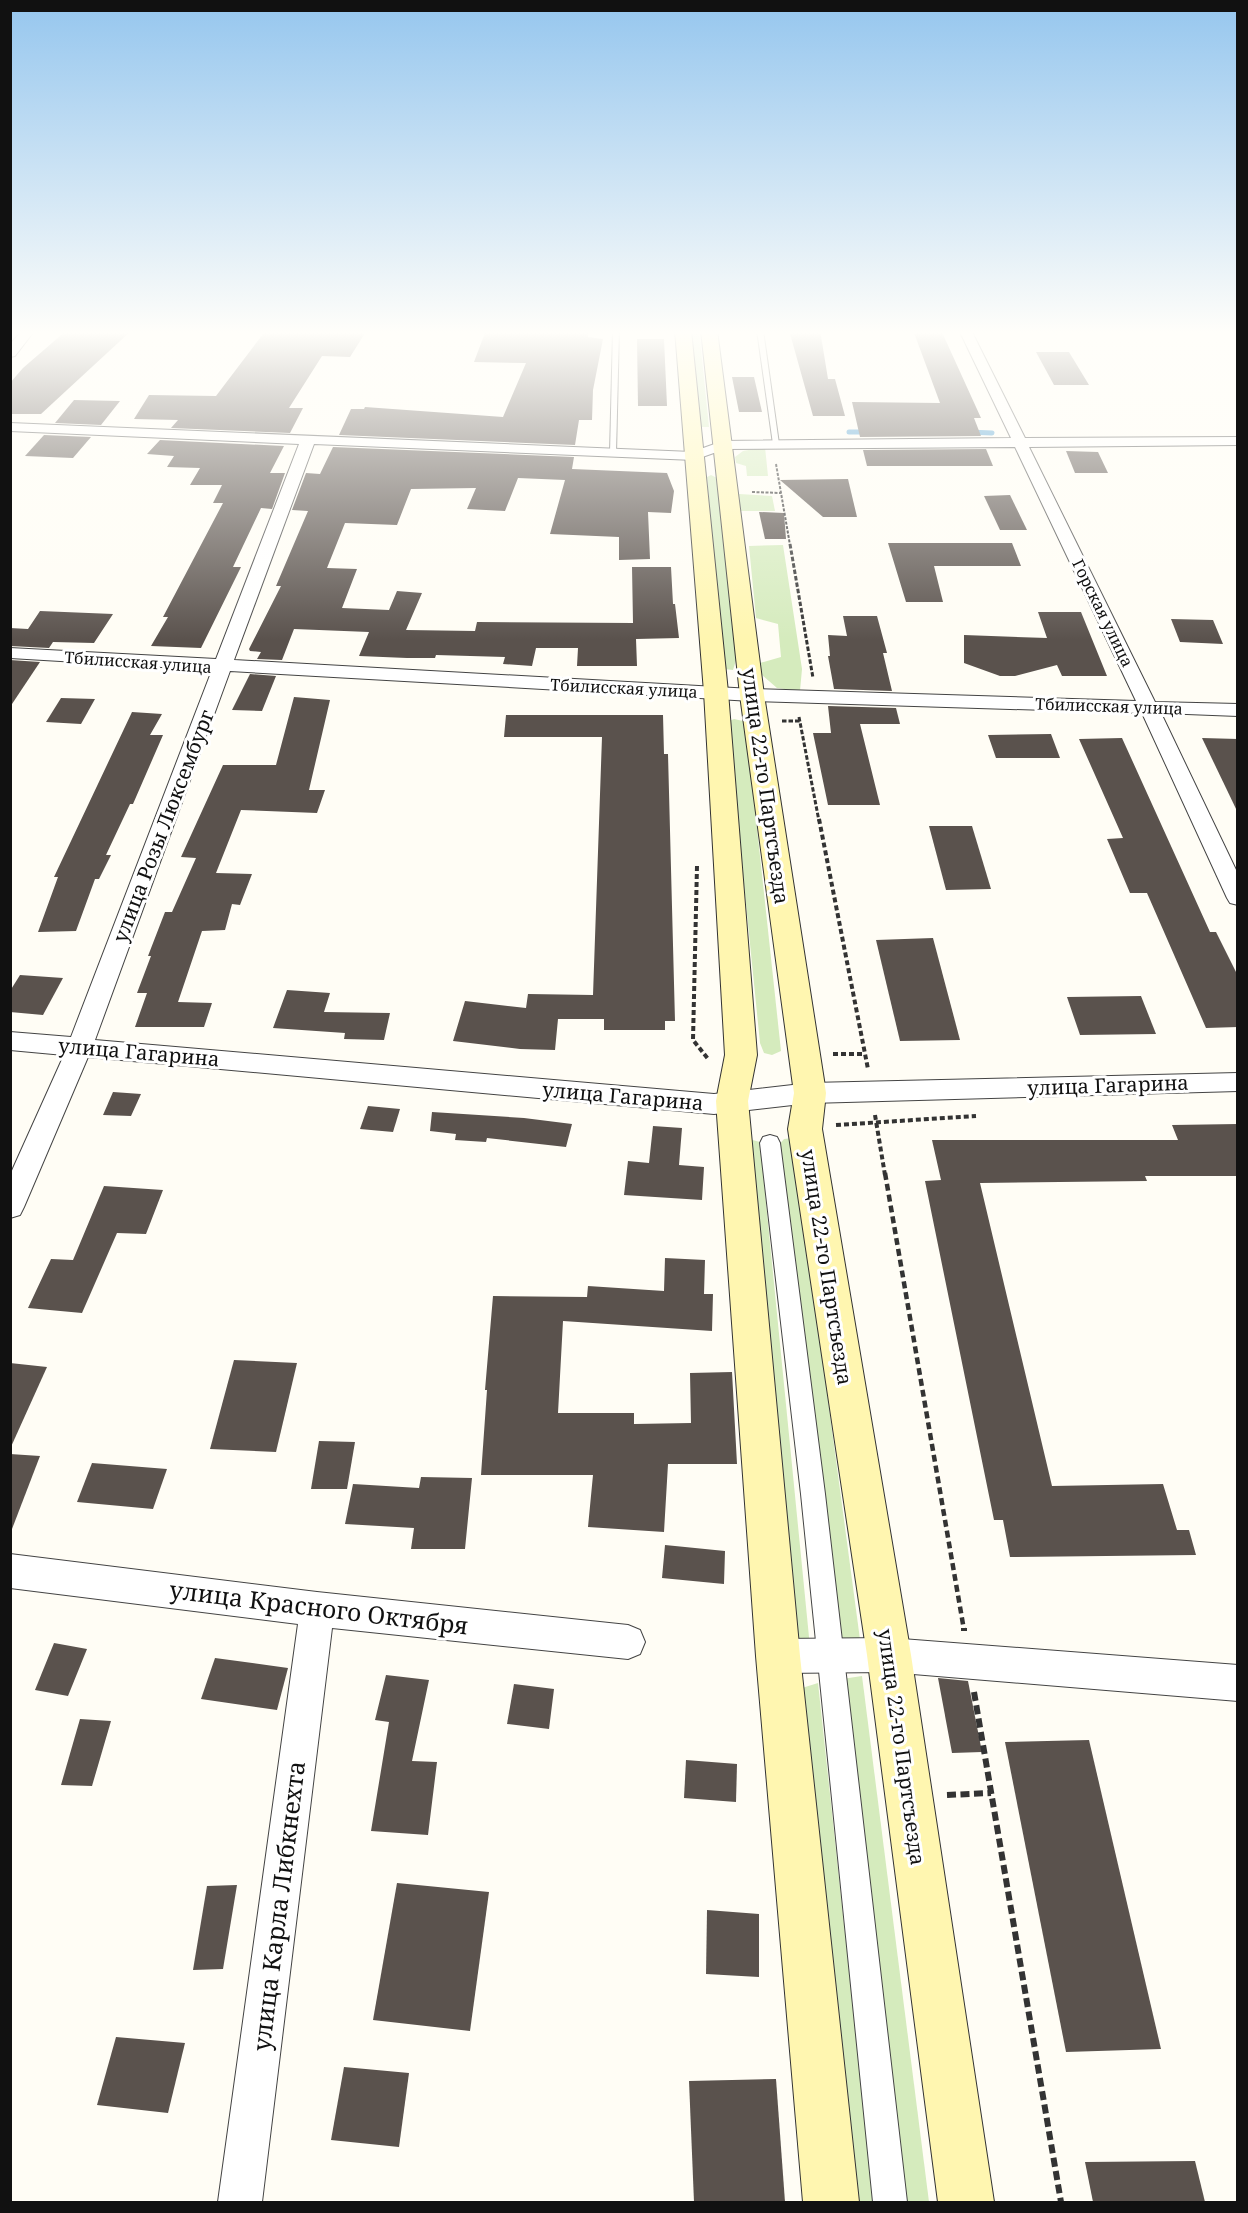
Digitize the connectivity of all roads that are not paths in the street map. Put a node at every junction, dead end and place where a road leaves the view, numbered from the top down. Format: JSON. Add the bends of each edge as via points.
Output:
{"nodes":[{"id":1,"x":154,"y":433,"type":"edge"},
{"id":2,"x":613,"y":433,"type":"edge"},
{"id":3,"x":692,"y":433,"type":"edge"},
{"id":4,"x":722,"y":433,"type":"edge"},
{"id":5,"x":780,"y":433,"type":"edge"},
{"id":6,"x":1016,"y":433,"type":"edge"},
{"id":7,"x":308,"y":440,"type":"junction"},
{"id":8,"x":1020,"y":441,"type":"junction"},
{"id":9,"x":1231,"y":441,"type":"edge"},
{"id":10,"x":782,"y":444,"type":"junction"},
{"id":11,"x":723,"y":445,"type":"junction"},
{"id":12,"x":613,"y":453,"type":"junction"},
{"id":13,"x":694,"y":456,"type":"junction"},
{"id":14,"x":1233,"y":456,"type":"dead end"},
{"id":15,"x":10,"y":653,"type":"edge"},
{"id":16,"x":224,"y":667,"type":"junction"},
{"id":17,"x":716,"y":693,"type":"junction"},
{"id":18,"x":752,"y":695,"type":"junction"},
{"id":19,"x":1149,"y":708,"type":"junction"},
{"id":20,"x":1238,"y":710,"type":"edge"},
{"id":21,"x":1238,"y":898,"type":"edge"},
{"id":22,"x":10,"y":1041,"type":"edge"},
{"id":23,"x":80,"y":1046,"type":"junction"},
{"id":24,"x":1238,"y":1082,"type":"edge"},
{"id":25,"x":810,"y":1093,"type":"junction"},
{"id":26,"x":732,"y":1101,"type":"junction"},
{"id":27,"x":770,"y":1143,"type":"dead end"},
{"id":28,"x":10,"y":1207,"type":"edge"},
{"id":29,"x":10,"y":1571,"type":"edge"},
{"id":30,"x":317,"y":1609,"type":"junction"},
{"id":31,"x":628,"y":1641,"type":"dead end"},
{"id":32,"x":830,"y":1655,"type":"junction"},
{"id":33,"x":889,"y":1655,"type":"junction"},
{"id":34,"x":778,"y":1656,"type":"junction"},
{"id":35,"x":1238,"y":1683,"type":"edge"},
{"id":36,"x":240,"y":2202,"type":"edge"},
{"id":37,"x":831,"y":2202,"type":"edge"},
{"id":38,"x":890,"y":2202,"type":"edge"},
{"id":39,"x":966,"y":2202,"type":"edge"}],
"edges":[{"from":1,"to":7,"type":"street"},
{"from":2,"to":12,"type":"lane"},
{"from":3,"to":13,"type":"main road","name":"улица 22-го Партсъезда"},
{"from":4,"to":11,"type":"main road","name":"улица 22-го Партсъезда"},
{"from":5,"to":10,"type":"lane"},
{"from":6,"to":8,"type":"street","name":"Горская улица"},
{"from":7,"to":12,"type":"street"},
{"from":7,"to":16,"type":"street","name":"улица Розы Люксембург"},
{"from":8,"to":9,"type":"street"},
{"from":8,"to":10,"type":"street"},
{"from":8,"to":19,"type":"street","name":"Горская улица"},
{"from":9,"to":14,"type":"street"},
{"from":10,"to":11,"type":"street"},
{"from":11,"to":13,"type":"street"},
{"from":11,"to":18,"type":"main road","name":"улица 22-го Партсъезда"},
{"from":12,"to":13,"type":"street"},
{"from":13,"to":17,"type":"main road","name":"улица 22-го Партсъезда"},
{"from":15,"to":16,"type":"street","name":"Тбилисская улица"},
{"from":16,"to":17,"type":"street","name":"Тбилисская улица"},
{"from":16,"to":23,"type":"street","name":"улица Розы Люксембург"},
{"from":17,"to":18,"type":"street","name":"Тбилисская улица"},
{"from":17,"to":26,"type":"main road","name":"улица 22-го Партсъезда","via":[[741,1056]]},
{"from":18,"to":19,"type":"street","name":"Тбилисская улица"},
{"from":18,"to":25,"type":"main road","name":"улица 22-го Партсъезда"},
{"from":19,"to":20,"type":"street","name":"Тбилисская улица"},
{"from":19,"to":21,"type":"street","name":"Горская улица"},
{"from":22,"to":23,"type":"street","name":"улица Гагарина"},
{"from":23,"to":26,"type":"street","name":"улица Гагарина","via":[[714,1104]]},
{"from":23,"to":28,"type":"street","name":"улица Розы Люксембург"},
{"from":24,"to":25,"type":"street","name":"улица Гагарина"},
{"from":25,"to":26,"type":"street","name":"улица Гагарина"},
{"from":25,"to":33,"type":"main road","name":"улица 22-го Партсъезда","via":[[805,1129]]},
{"from":26,"to":34,"type":"main road","name":"улица 22-го Партсъезда"},
{"from":27,"to":32,"type":"street"},
{"from":29,"to":30,"type":"street","name":"улица Красного Октября"},
{"from":30,"to":31,"type":"street","name":"улица Красного Октября"},
{"from":30,"to":36,"type":"street","name":"улица Карла Либкнехта"},
{"from":32,"to":33,"type":"street"},
{"from":32,"to":34,"type":"street"},
{"from":32,"to":38,"type":"street"},
{"from":33,"to":35,"type":"street"},
{"from":33,"to":39,"type":"main road","name":"улица 22-го Партсъезда"},
{"from":34,"to":37,"type":"main road","name":"улица 22-го Партсъезда"}]}
